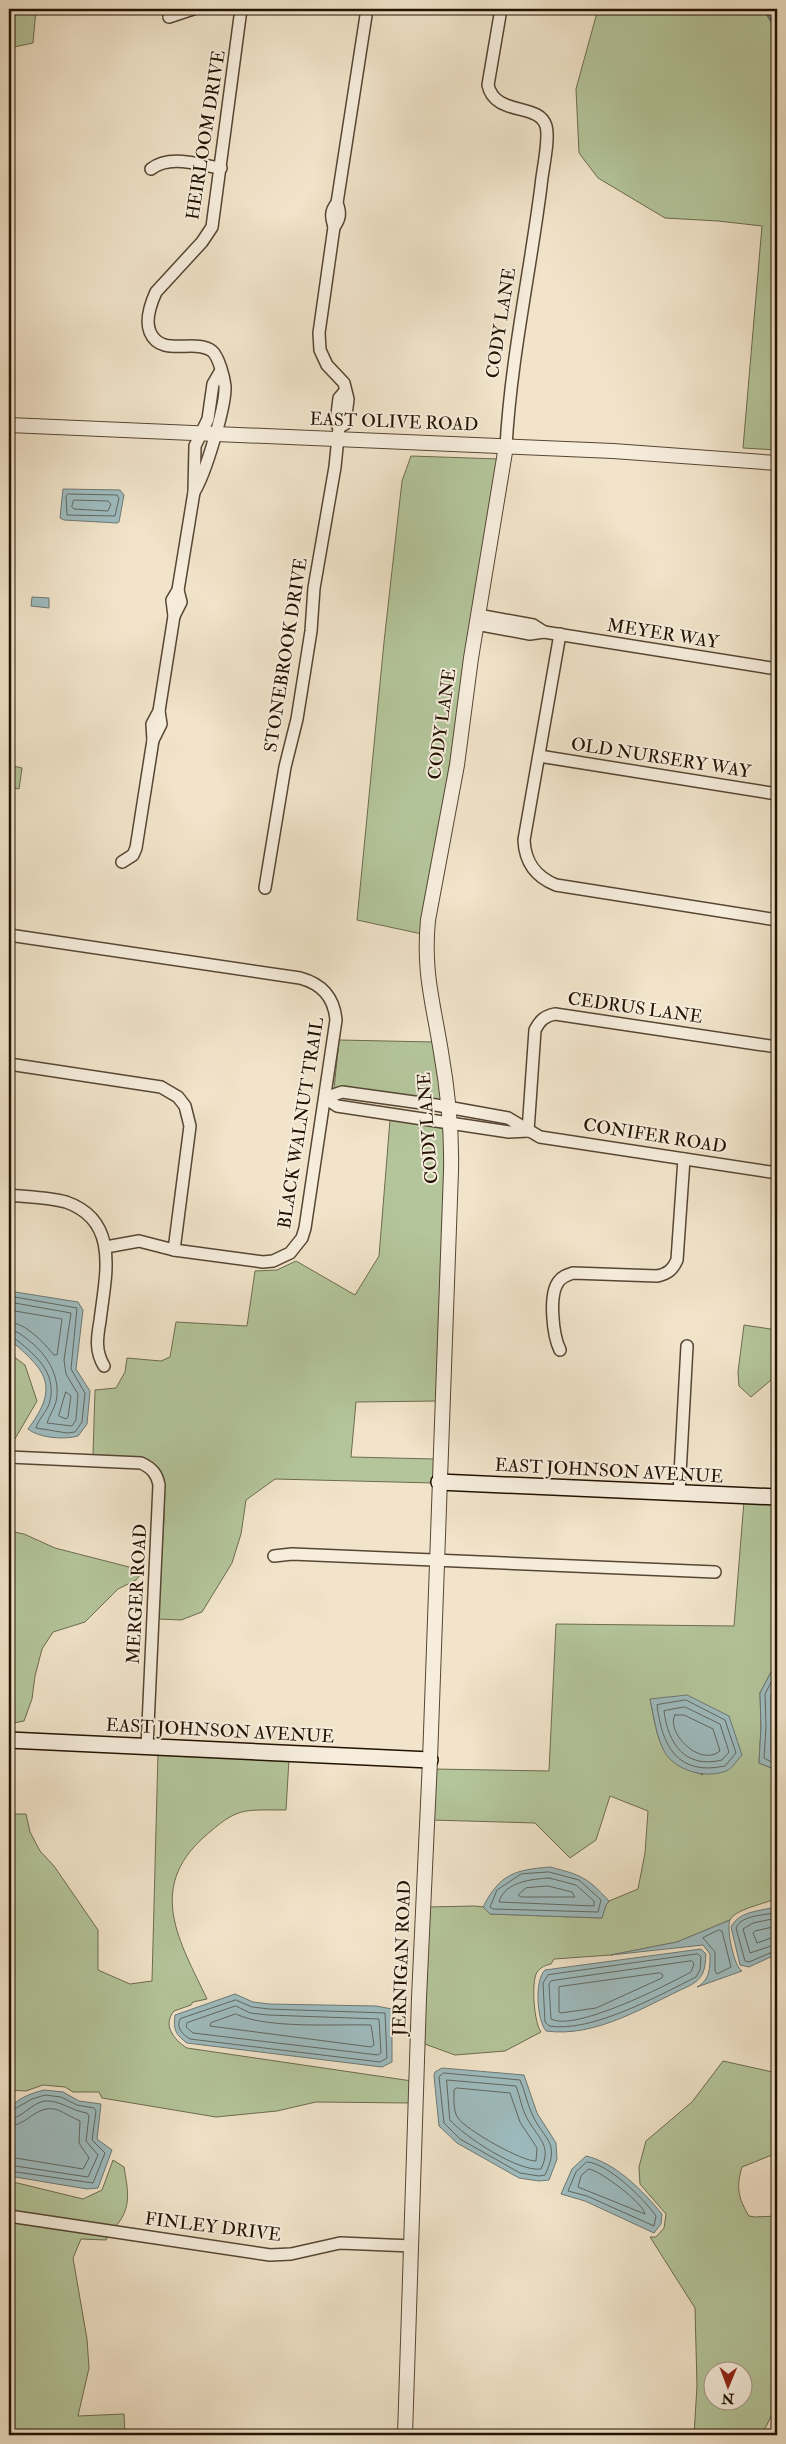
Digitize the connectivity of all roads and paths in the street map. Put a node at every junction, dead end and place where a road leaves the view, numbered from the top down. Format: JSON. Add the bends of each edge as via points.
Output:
{"nodes":[{"id":1,"x":193,"y":9,"type":"edge"},
{"id":2,"x":241,"y":9,"type":"edge"},
{"id":3,"x":367,"y":9,"type":"edge"},
{"id":4,"x":501,"y":9,"type":"edge"},
{"id":5,"x":169,"y":17,"type":"dead end"},
{"id":6,"x":151,"y":168,"type":"dead end"},
{"id":7,"x":221,"y":168,"type":"junction"},
{"id":8,"x":220,"y":372,"type":"junction"},
{"id":9,"x":9,"y":426,"type":"edge"},
{"id":10,"x":338,"y":433,"type":"junction"},
{"id":11,"x":201,"y":434,"type":"junction"},
{"id":12,"x":216,"y":434,"type":"junction"},
{"id":13,"x":506,"y":446,"type":"junction"},
{"id":14,"x":777,"y":464,"type":"edge"},
{"id":15,"x":194,"y":492,"type":"junction"},
{"id":16,"x":477,"y":620,"type":"junction"},
{"id":17,"x":560,"y":634,"type":"junction"},
{"id":18,"x":777,"y":669,"type":"edge"},
{"id":19,"x":539,"y":756,"type":"junction"},
{"id":20,"x":777,"y":794,"type":"edge"},
{"id":21,"x":122,"y":862,"type":"dead end"},
{"id":22,"x":265,"y":888,"type":"dead end"},
{"id":23,"x":777,"y":920,"type":"edge"},
{"id":24,"x":9,"y":935,"type":"edge"},
{"id":25,"x":777,"y":1047,"type":"edge"},
{"id":26,"x":9,"y":1064,"type":"edge"},
{"id":27,"x":326,"y":1098,"type":"junction"},
{"id":28,"x":449,"y":1108,"type":"junction"},
{"id":29,"x":450,"y":1123,"type":"junction"},
{"id":30,"x":528,"y":1131,"type":"junction"},
{"id":31,"x":684,"y":1159,"type":"junction"},
{"id":32,"x":777,"y":1173,"type":"edge"},
{"id":33,"x":9,"y":1195,"type":"edge"},
{"id":34,"x":106,"y":1247,"type":"junction"},
{"id":35,"x":174,"y":1250,"type":"junction"},
{"id":36,"x":687,"y":1346,"type":"dead end"},
{"id":37,"x":560,"y":1350,"type":"dead end"},
{"id":38,"x":104,"y":1366,"type":"dead end"},
{"id":39,"x":9,"y":1456,"type":"edge"},
{"id":40,"x":439,"y":1482,"type":"junction"},
{"id":41,"x":678,"y":1492,"type":"junction"},
{"id":42,"x":777,"y":1497,"type":"edge"},
{"id":43,"x":274,"y":1556,"type":"dead end"},
{"id":44,"x":436,"y":1561,"type":"junction"},
{"id":45,"x":715,"y":1572,"type":"dead end"},
{"id":46,"x":9,"y":1740,"type":"edge"},
{"id":47,"x":147,"y":1747,"type":"junction"},
{"id":48,"x":430,"y":1760,"type":"junction"},
{"id":49,"x":9,"y":2216,"type":"edge"},
{"id":50,"x":412,"y":2246,"type":"junction"},
{"id":51,"x":406,"y":2435,"type":"edge"}],
"edges":[{"from":1,"to":5,"type":"street"},
{"from":2,"to":7,"type":"street","name":"HEIRLOOM DRIVE"},
{"from":3,"to":10,"type":"street","name":"STONEBROOK DRIVE","via":[[337,203],[332,209],[334,227],[319,333],[320,350],[327,364],[344,383],[345,391],[340,398],[336,422]]},
{"from":4,"to":13,"type":"street","name":"CODY LANE","via":[[488,85],[490,91],[498,102],[544,120],[547,132],[508,395]]},
{"from":6,"to":7,"type":"street","via":[[171,160]]},
{"from":7,"to":8,"type":"street","name":"HEIRLOOM DRIVE","via":[[212,227],[156,292],[148,322],[152,336],[164,345],[209,349],[218,359]]},
{"from":8,"to":11,"type":"street","name":"HEIRLOOM DRIVE","via":[[213,384],[208,419]]},
{"from":8,"to":12,"type":"street","name":"HEIRLOOM DRIVE","via":[[225,386]]},
{"from":9,"to":11,"type":"street","name":"EAST OLIVE ROAD"},
{"from":10,"to":12,"type":"street","name":"EAST OLIVE ROAD"},
{"from":10,"to":13,"type":"street","name":"EAST OLIVE ROAD"},
{"from":10,"to":22,"type":"street","name":"STONEBROOK DRIVE","via":[[309,641]]},
{"from":11,"to":12,"type":"street","name":"EAST OLIVE ROAD"},
{"from":11,"to":15,"type":"street","name":"HEIRLOOM DRIVE","via":[[193,460]]},
{"from":12,"to":15,"type":"street","name":"HEIRLOOM DRIVE"},
{"from":13,"to":14,"type":"street","name":"EAST OLIVE ROAD","via":[[758,460]]},
{"from":13,"to":16,"type":"street","name":"CODY LANE"},
{"from":15,"to":21,"type":"street","name":"HEIRLOOM DRIVE","via":[[178,590],[172,600],[174,616],[159,711],[152,724],[153,740],[136,848]]},
{"from":16,"to":17,"type":"street","name":"MEYER WAY","via":[[530,634]]},
{"from":16,"to":28,"type":"street","name":"CODY LANE","via":[[457,765],[426,945],[429,995]]},
{"from":17,"to":18,"type":"street","name":"MEYER WAY"},
{"from":17,"to":19,"type":"street"},
{"from":19,"to":20,"type":"street","name":"OLD NURSERY WAY"},
{"from":19,"to":23,"type":"street","via":[[524,849],[531,867],[547,881]]},
{"from":24,"to":27,"type":"street","name":"BLACK WALNUT TRAIL","via":[[310,981],[326,992],[335,1010]]},
{"from":25,"to":30,"type":"street","name":"CEDRUS LANE","via":[[548,1015],[535,1030]]},
{"from":26,"to":35,"type":"street","via":[[161,1087],[178,1097],[189,1116],[190,1126]]},
{"from":27,"to":28,"type":"street","name":"CONIFER ROAD","via":[[342,1092]]},
{"from":27,"to":29,"type":"street","name":"CONIFER ROAD","via":[[337,1106]]},
{"from":27,"to":35,"type":"street","name":"BLACK WALNUT TRAIL","via":[[305,1228],[297,1246],[283,1257],[263,1262]]},
{"from":28,"to":29,"type":"street","name":"CODY LANE"},
{"from":28,"to":30,"type":"street","name":"CONIFER ROAD","via":[[508,1118]]},
{"from":29,"to":30,"type":"street","name":"CONIFER ROAD","via":[[509,1132]]},
{"from":29,"to":40,"type":"street","name":"CODY LANE","via":[[452,1170]]},
{"from":30,"to":31,"type":"street","name":"CONIFER ROAD","via":[[540,1136]]},
{"from":31,"to":32,"type":"street","name":"CONIFER ROAD"},
{"from":31,"to":37,"type":"street","via":[[674,1266],[664,1275],[657,1276],[572,1273],[558,1281],[554,1294],[553,1330]]},
{"from":33,"to":34,"type":"street","via":[[64,1202],[76,1207],[96,1224]]},
{"from":34,"to":35,"type":"street","name":"BLACK WALNUT TRAIL","via":[[139,1241]]},
{"from":34,"to":38,"type":"street","via":[[107,1265],[96,1345]]},
{"from":36,"to":41,"type":"street"},
{"from":39,"to":47,"type":"street","name":"MERGER ROAD","via":[[129,1462],[148,1466],[157,1477]]},
{"from":40,"to":41,"type":"main road","name":"EAST JOHNSON AVENUE"},
{"from":40,"to":44,"type":"street","name":"JERNIGAN ROAD"},
{"from":41,"to":42,"type":"main road","name":"EAST JOHNSON AVENUE"},
{"from":43,"to":44,"type":"street","via":[[292,1554]]},
{"from":44,"to":45,"type":"street"},
{"from":44,"to":48,"type":"street","name":"JERNIGAN ROAD"},
{"from":46,"to":47,"type":"main road","name":"EAST JOHNSON AVENUE"},
{"from":47,"to":48,"type":"main road","name":"EAST JOHNSON AVENUE"},
{"from":48,"to":50,"type":"street","name":"JERNIGAN ROAD"},
{"from":49,"to":50,"type":"street","name":"FINLEY DRIVE","via":[[270,2255],[291,2254],[340,2243]]},
{"from":50,"to":51,"type":"street","name":"JERNIGAN ROAD"}]}
